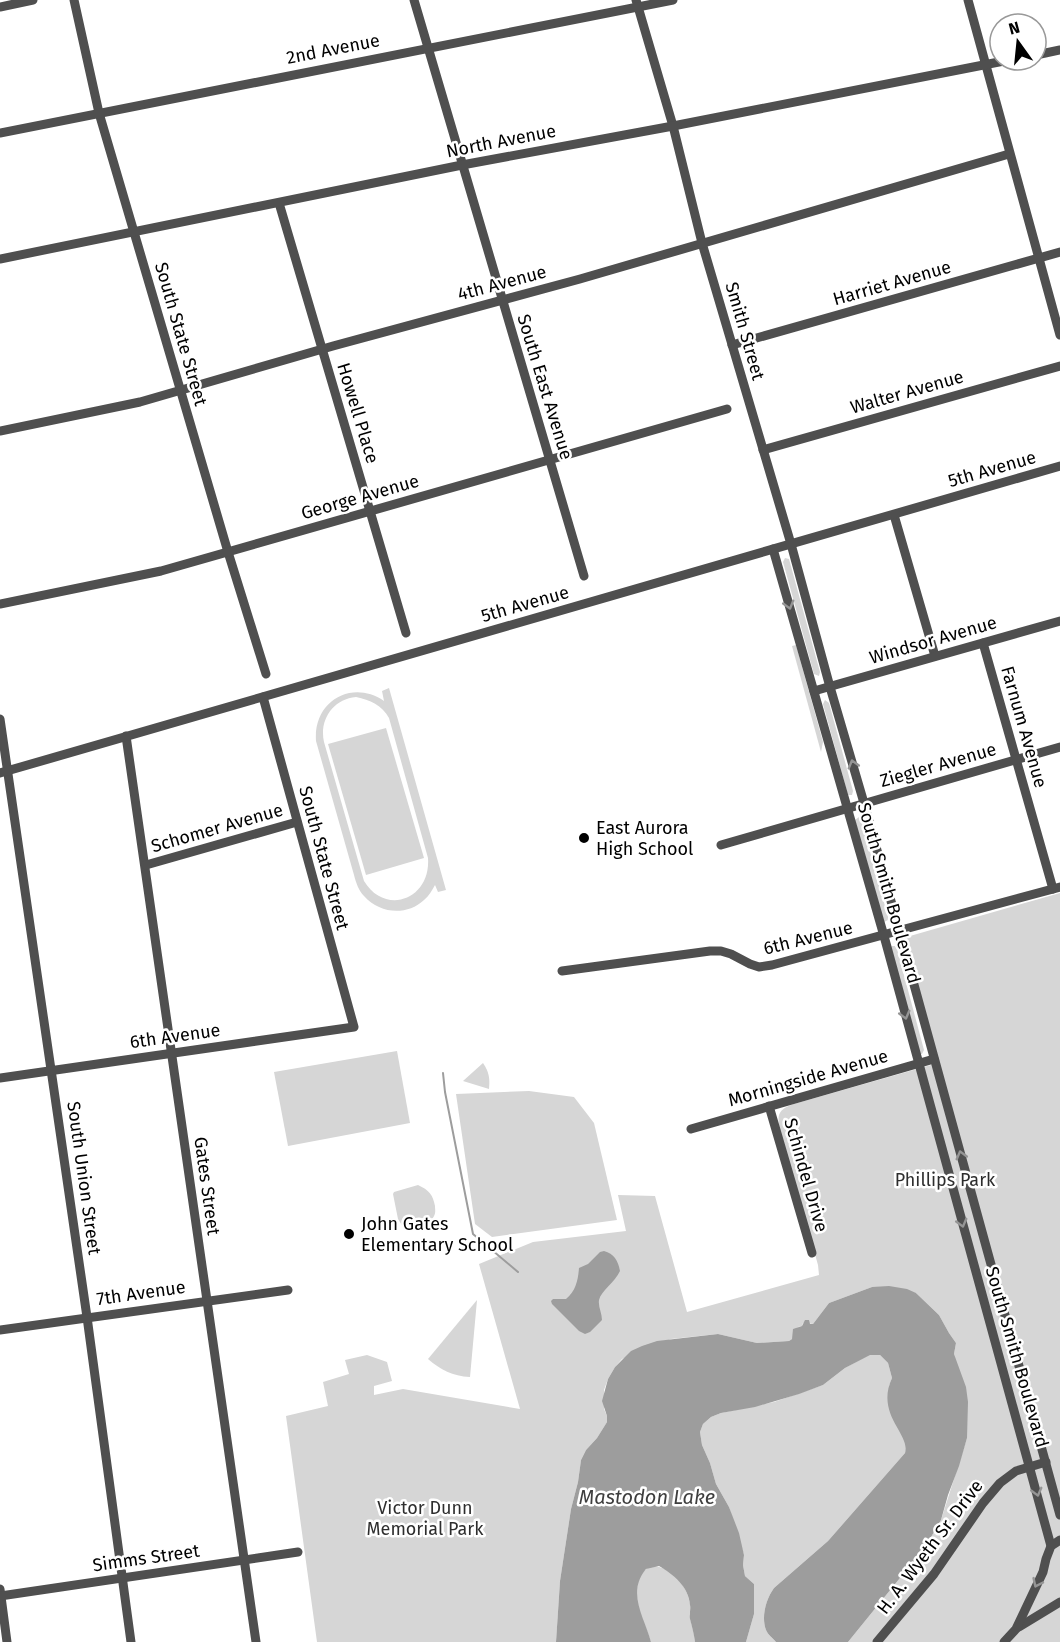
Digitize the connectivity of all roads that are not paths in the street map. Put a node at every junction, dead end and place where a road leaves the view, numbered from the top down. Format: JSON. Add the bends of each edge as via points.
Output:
{"nodes":[{"id":1,"x":33,"y":0,"type":"edge"},
{"id":2,"x":74,"y":0,"type":"edge"},
{"id":3,"x":414,"y":0,"type":"edge"},
{"id":4,"x":673,"y":0,"type":"edge"},
{"id":5,"x":968,"y":0,"type":"edge"},
{"id":6,"x":637,"y":3,"type":"edge"},
{"id":7,"x":0,"y":7,"type":"edge"},
{"id":8,"x":428,"y":48,"type":"junction"},
{"id":9,"x":985,"y":64,"type":"junction"},
{"id":10,"x":988,"y":64,"type":"edge"},
{"id":11,"x":99,"y":113,"type":"junction"},
{"id":12,"x":673,"y":126,"type":"junction"},
{"id":13,"x":0,"y":133,"type":"edge"},
{"id":14,"x":1009,"y":154,"type":"junction"},
{"id":15,"x":462,"y":165,"type":"junction"},
{"id":16,"x":279,"y":203,"type":"junction"},
{"id":17,"x":134,"y":232,"type":"junction"},
{"id":18,"x":702,"y":243,"type":"junction"},
{"id":19,"x":1060,"y":252,"type":"edge"},
{"id":20,"x":1038,"y":258,"type":"junction"},
{"id":21,"x":0,"y":259,"type":"edge"},
{"id":22,"x":502,"y":299,"type":"junction"},
{"id":23,"x":1060,"y":335,"type":"edge"},
{"id":24,"x":732,"y":345,"type":"junction"},
{"id":25,"x":321,"y":349,"type":"junction"},
{"id":26,"x":1060,"y":366,"type":"edge"},
{"id":27,"x":180,"y":389,"type":"junction"},
{"id":28,"x":727,"y":409,"type":"dead end"},
{"id":29,"x":0,"y":431,"type":"edge"},
{"id":30,"x":763,"y":450,"type":"junction"},
{"id":31,"x":549,"y":459,"type":"junction"},
{"id":32,"x":1060,"y":466,"type":"edge"},
{"id":33,"x":370,"y":511,"type":"junction"},
{"id":34,"x":894,"y":515,"type":"junction"},
{"id":35,"x":791,"y":544,"type":"junction"},
{"id":36,"x":773,"y":549,"type":"junction"},
{"id":37,"x":228,"y":552,"type":"junction"},
{"id":38,"x":584,"y":576,"type":"dead end"},
{"id":39,"x":0,"y":604,"type":"edge"},
{"id":40,"x":1060,"y":621,"type":"edge"},
{"id":41,"x":406,"y":633,"type":"dead end"},
{"id":42,"x":983,"y":643,"type":"junction"},
{"id":43,"x":935,"y":656,"type":"junction"},
{"id":44,"x":266,"y":674,"type":"dead end"},
{"id":45,"x":830,"y":687,"type":"junction"},
{"id":46,"x":814,"y":691,"type":"junction"},
{"id":47,"x":263,"y":697,"type":"junction"},
{"id":48,"x":0,"y":719,"type":"edge"},
{"id":49,"x":126,"y":736,"type":"junction"},
{"id":50,"x":1060,"y":747,"type":"edge"},
{"id":51,"x":1016,"y":760,"type":"junction"},
{"id":52,"x":4,"y":772,"type":"edge"},
{"id":53,"x":864,"y":803,"type":"junction"},
{"id":54,"x":848,"y":808,"type":"junction"},
{"id":55,"x":297,"y":822,"type":"junction"},
{"id":56,"x":721,"y":844,"type":"dead end"},
{"id":57,"x":146,"y":865,"type":"junction"},
{"id":58,"x":1057,"y":888,"type":"edge"},
{"id":59,"x":900,"y":931,"type":"junction"},
{"id":60,"x":884,"y":936,"type":"junction"},
{"id":61,"x":562,"y":972,"type":"dead end"},
{"id":62,"x":354,"y":1027,"type":"joint"},
{"id":63,"x":171,"y":1054,"type":"junction"},
{"id":64,"x":934,"y":1059,"type":"junction"},
{"id":65,"x":918,"y":1063,"type":"junction"},
{"id":66,"x":52,"y":1071,"type":"junction"},
{"id":67,"x":0,"y":1078,"type":"edge"},
{"id":68,"x":769,"y":1106,"type":"junction"},
{"id":69,"x":691,"y":1129,"type":"dead end"},
{"id":70,"x":985,"y":1242,"type":"junction"},
{"id":71,"x":969,"y":1247,"type":"junction"},
{"id":72,"x":812,"y":1253,"type":"dead end"},
{"id":73,"x":288,"y":1290,"type":"dead end"},
{"id":74,"x":207,"y":1301,"type":"junction"},
{"id":75,"x":87,"y":1317,"type":"junction"},
{"id":76,"x":0,"y":1330,"type":"edge"},
{"id":77,"x":1046,"y":1462,"type":"junction"},
{"id":78,"x":1030,"y":1466,"type":"junction"},
{"id":79,"x":1060,"y":1515,"type":"edge"},
{"id":80,"x":1060,"y":1540,"type":"edge"},
{"id":81,"x":1051,"y":1546,"type":"junction"},
{"id":82,"x":298,"y":1552,"type":"dead end"},
{"id":83,"x":244,"y":1560,"type":"junction"},
{"id":84,"x":122,"y":1578,"type":"junction"},
{"id":85,"x":0,"y":1594,"type":"edge"},
{"id":86,"x":1060,"y":1602,"type":"edge"},
{"id":87,"x":1016,"y":1629,"type":"junction"},
{"id":88,"x":7,"y":1642,"type":"edge"},
{"id":89,"x":131,"y":1642,"type":"edge"},
{"id":90,"x":256,"y":1642,"type":"edge"},
{"id":91,"x":878,"y":1642,"type":"edge"},
{"id":92,"x":1004,"y":1642,"type":"edge"}],
"edges":[{"from":1,"to":7,"type":"street"},
{"from":2,"to":11,"type":"street","name":"South State Street"},
{"from":3,"to":8,"type":"street","name":"South East Avenue"},
{"from":4,"to":6,"type":"street","name":"2nd Avenue"},
{"from":5,"to":9,"type":"street"},
{"from":6,"to":8,"type":"street","name":"2nd Avenue"},
{"from":6,"to":12,"type":"street","name":"Smith Street"},
{"from":8,"to":11,"type":"street","name":"2nd Avenue"},
{"from":8,"to":15,"type":"street","name":"South East Avenue"},
{"from":9,"to":10,"type":"street","name":"North Avenue"},
{"from":9,"to":12,"type":"street","name":"North Avenue"},
{"from":9,"to":14,"type":"street"},
{"from":11,"to":13,"type":"street","name":"2nd Avenue"},
{"from":11,"to":17,"type":"street","name":"South State Street"},
{"from":12,"to":15,"type":"street","name":"North Avenue"},
{"from":12,"to":18,"type":"street","name":"Smith Street"},
{"from":14,"to":18,"type":"street","name":"4th Avenue"},
{"from":14,"to":20,"type":"street"},
{"from":15,"to":16,"type":"street","name":"North Avenue"},
{"from":15,"to":22,"type":"street","name":"South East Avenue"},
{"from":16,"to":17,"type":"street","name":"North Avenue"},
{"from":16,"to":25,"type":"street","name":"Howell Place"},
{"from":17,"to":21,"type":"street","name":"North Avenue"},
{"from":17,"to":27,"type":"street","name":"South State Street"},
{"from":18,"to":22,"type":"street","name":"4th Avenue"},
{"from":18,"to":24,"type":"street","name":"Smith Street"},
{"from":19,"to":20,"type":"street","name":"Harriet Avenue"},
{"from":20,"to":23,"type":"street"},
{"from":20,"to":24,"type":"street","name":"Harriet Avenue"},
{"from":22,"to":25,"type":"street","name":"4th Avenue"},
{"from":22,"to":31,"type":"street","name":"South East Avenue"},
{"from":24,"to":30,"type":"street","name":"Smith Street"},
{"from":25,"to":27,"type":"street","name":"4th Avenue"},
{"from":25,"to":33,"type":"street","name":"Howell Place"},
{"from":26,"to":30,"type":"street","name":"Walter Avenue"},
{"from":27,"to":29,"type":"street","name":"4th Avenue","via":[[120,407]]},
{"from":27,"to":37,"type":"street","name":"South State Street"},
{"from":28,"to":31,"type":"street","name":"George Avenue"},
{"from":30,"to":35,"type":"street","name":"Smith Street"},
{"from":31,"to":33,"type":"street","name":"George Avenue"},
{"from":31,"to":38,"type":"street","name":"South East Avenue"},
{"from":32,"to":34,"type":"street","name":"5th Avenue"},
{"from":33,"to":37,"type":"street","name":"George Avenue"},
{"from":33,"to":41,"type":"street","name":"Howell Place"},
{"from":34,"to":35,"type":"street","name":"5th Avenue"},
{"from":34,"to":43,"type":"street"},
{"from":35,"to":36,"type":"street","name":"5th Avenue"},
{"from":35,"to":45,"type":"street","name":"South Smith Boulevard"},
{"from":36,"to":46,"type":"street","name":"South Smith Boulevard","one_way":true},
{"from":36,"to":47,"type":"street","name":"5th Avenue"},
{"from":37,"to":39,"type":"street","name":"George Avenue","via":[[161,571]]},
{"from":37,"to":44,"type":"street","name":"South State Street"},
{"from":40,"to":42,"type":"street","name":"Windsor Avenue"},
{"from":42,"to":43,"type":"street","name":"Windsor Avenue"},
{"from":42,"to":51,"type":"street","name":"Farnum Avenue"},
{"from":43,"to":45,"type":"street","name":"Windsor Avenue"},
{"from":45,"to":46,"type":"street","name":"Windsor Avenue"},
{"from":53,"to":45,"type":"street","name":"South Smith Boulevard","one_way":true},
{"from":46,"to":54,"type":"street","name":"South Smith Boulevard"},
{"from":47,"to":49,"type":"street","name":"5th Avenue"},
{"from":47,"to":55,"type":"street","name":"South State Street"},
{"from":48,"to":52,"type":"street","name":"South Union Street"},
{"from":49,"to":52,"type":"street","name":"5th Avenue"},
{"from":49,"to":57,"type":"street","name":"Gates Street"},
{"from":50,"to":51,"type":"street","name":"Ziegler Avenue"},
{"from":51,"to":53,"type":"street","name":"Ziegler Avenue"},
{"from":51,"to":58,"type":"street","name":"Farnum Avenue"},
{"from":52,"to":66,"type":"street","name":"South Union Street"},
{"from":53,"to":54,"type":"street","name":"Ziegler Avenue"},
{"from":53,"to":59,"type":"street","name":"South Smith Boulevard"},
{"from":54,"to":56,"type":"street","name":"Ziegler Avenue"},
{"from":54,"to":60,"type":"street","name":"South Smith Boulevard"},
{"from":55,"to":57,"type":"street","name":"Schomer Avenue"},
{"from":55,"to":62,"type":"street","name":"South State Street"},
{"from":57,"to":63,"type":"street","name":"Gates Street"},
{"from":58,"to":59,"type":"street","name":"6th Avenue"},
{"from":59,"to":60,"type":"street","name":"6th Avenue"},
{"from":59,"to":64,"type":"street","name":"South Smith Boulevard"},
{"from":60,"to":61,"type":"street","name":"6th Avenue","via":[[759,967],[730,954],[710,951]]},
{"from":60,"to":65,"type":"street","name":"South Smith Boulevard","one_way":true},
{"from":62,"to":63,"type":"street","name":"6th Avenue"},
{"from":63,"to":66,"type":"street","name":"6th Avenue"},
{"from":63,"to":74,"type":"street","name":"Gates Street"},
{"from":64,"to":65,"type":"street","name":"Morningside Avenue"},
{"from":70,"to":64,"type":"street","name":"South Smith Boulevard","one_way":true},
{"from":65,"to":68,"type":"street","name":"Morningside Avenue"},
{"from":65,"to":71,"type":"street","name":"South Smith Boulevard","one_way":true},
{"from":66,"to":67,"type":"street","name":"6th Avenue"},
{"from":66,"to":75,"type":"street","name":"South Union Street"},
{"from":68,"to":69,"type":"street","name":"Morningside Avenue"},
{"from":68,"to":72,"type":"street","name":"Schindel Drive"},
{"from":70,"to":71,"type":"street","name":"South Smith Boulevard"},
{"from":70,"to":77,"type":"street","name":"South Smith Boulevard"},
{"from":71,"to":78,"type":"street","name":"South Smith Boulevard"},
{"from":73,"to":74,"type":"street","name":"7th Avenue"},
{"from":74,"to":75,"type":"street","name":"7th Avenue"},
{"from":74,"to":83,"type":"street","name":"Gates Street"},
{"from":75,"to":76,"type":"street","name":"7th Avenue"},
{"from":75,"to":84,"type":"street","name":"South Union Street"},
{"from":77,"to":78,"type":"street","name":"H. A. Wyeth Sr. Drive"},
{"from":77,"to":79,"type":"street","name":"South Smith Boulevard"},
{"from":78,"to":81,"type":"street","name":"South Smith Boulevard","one_way":true},
{"from":78,"to":91,"type":"street","name":"H. A. Wyeth Sr. Drive","via":[[1000,1483],[934,1574]]},
{"from":80,"to":81,"type":"street"},
{"from":81,"to":87,"type":"street","one_way":true},
{"from":82,"to":83,"type":"street","name":"Simms Street"},
{"from":83,"to":84,"type":"street","name":"Simms Street"},
{"from":83,"to":90,"type":"street","name":"Gates Street"},
{"from":84,"to":85,"type":"street","name":"Simms Street"},
{"from":84,"to":89,"type":"street","name":"South Union Street"},
{"from":85,"to":88,"type":"street"},
{"from":86,"to":87,"type":"street"},
{"from":87,"to":92,"type":"street"}]}
